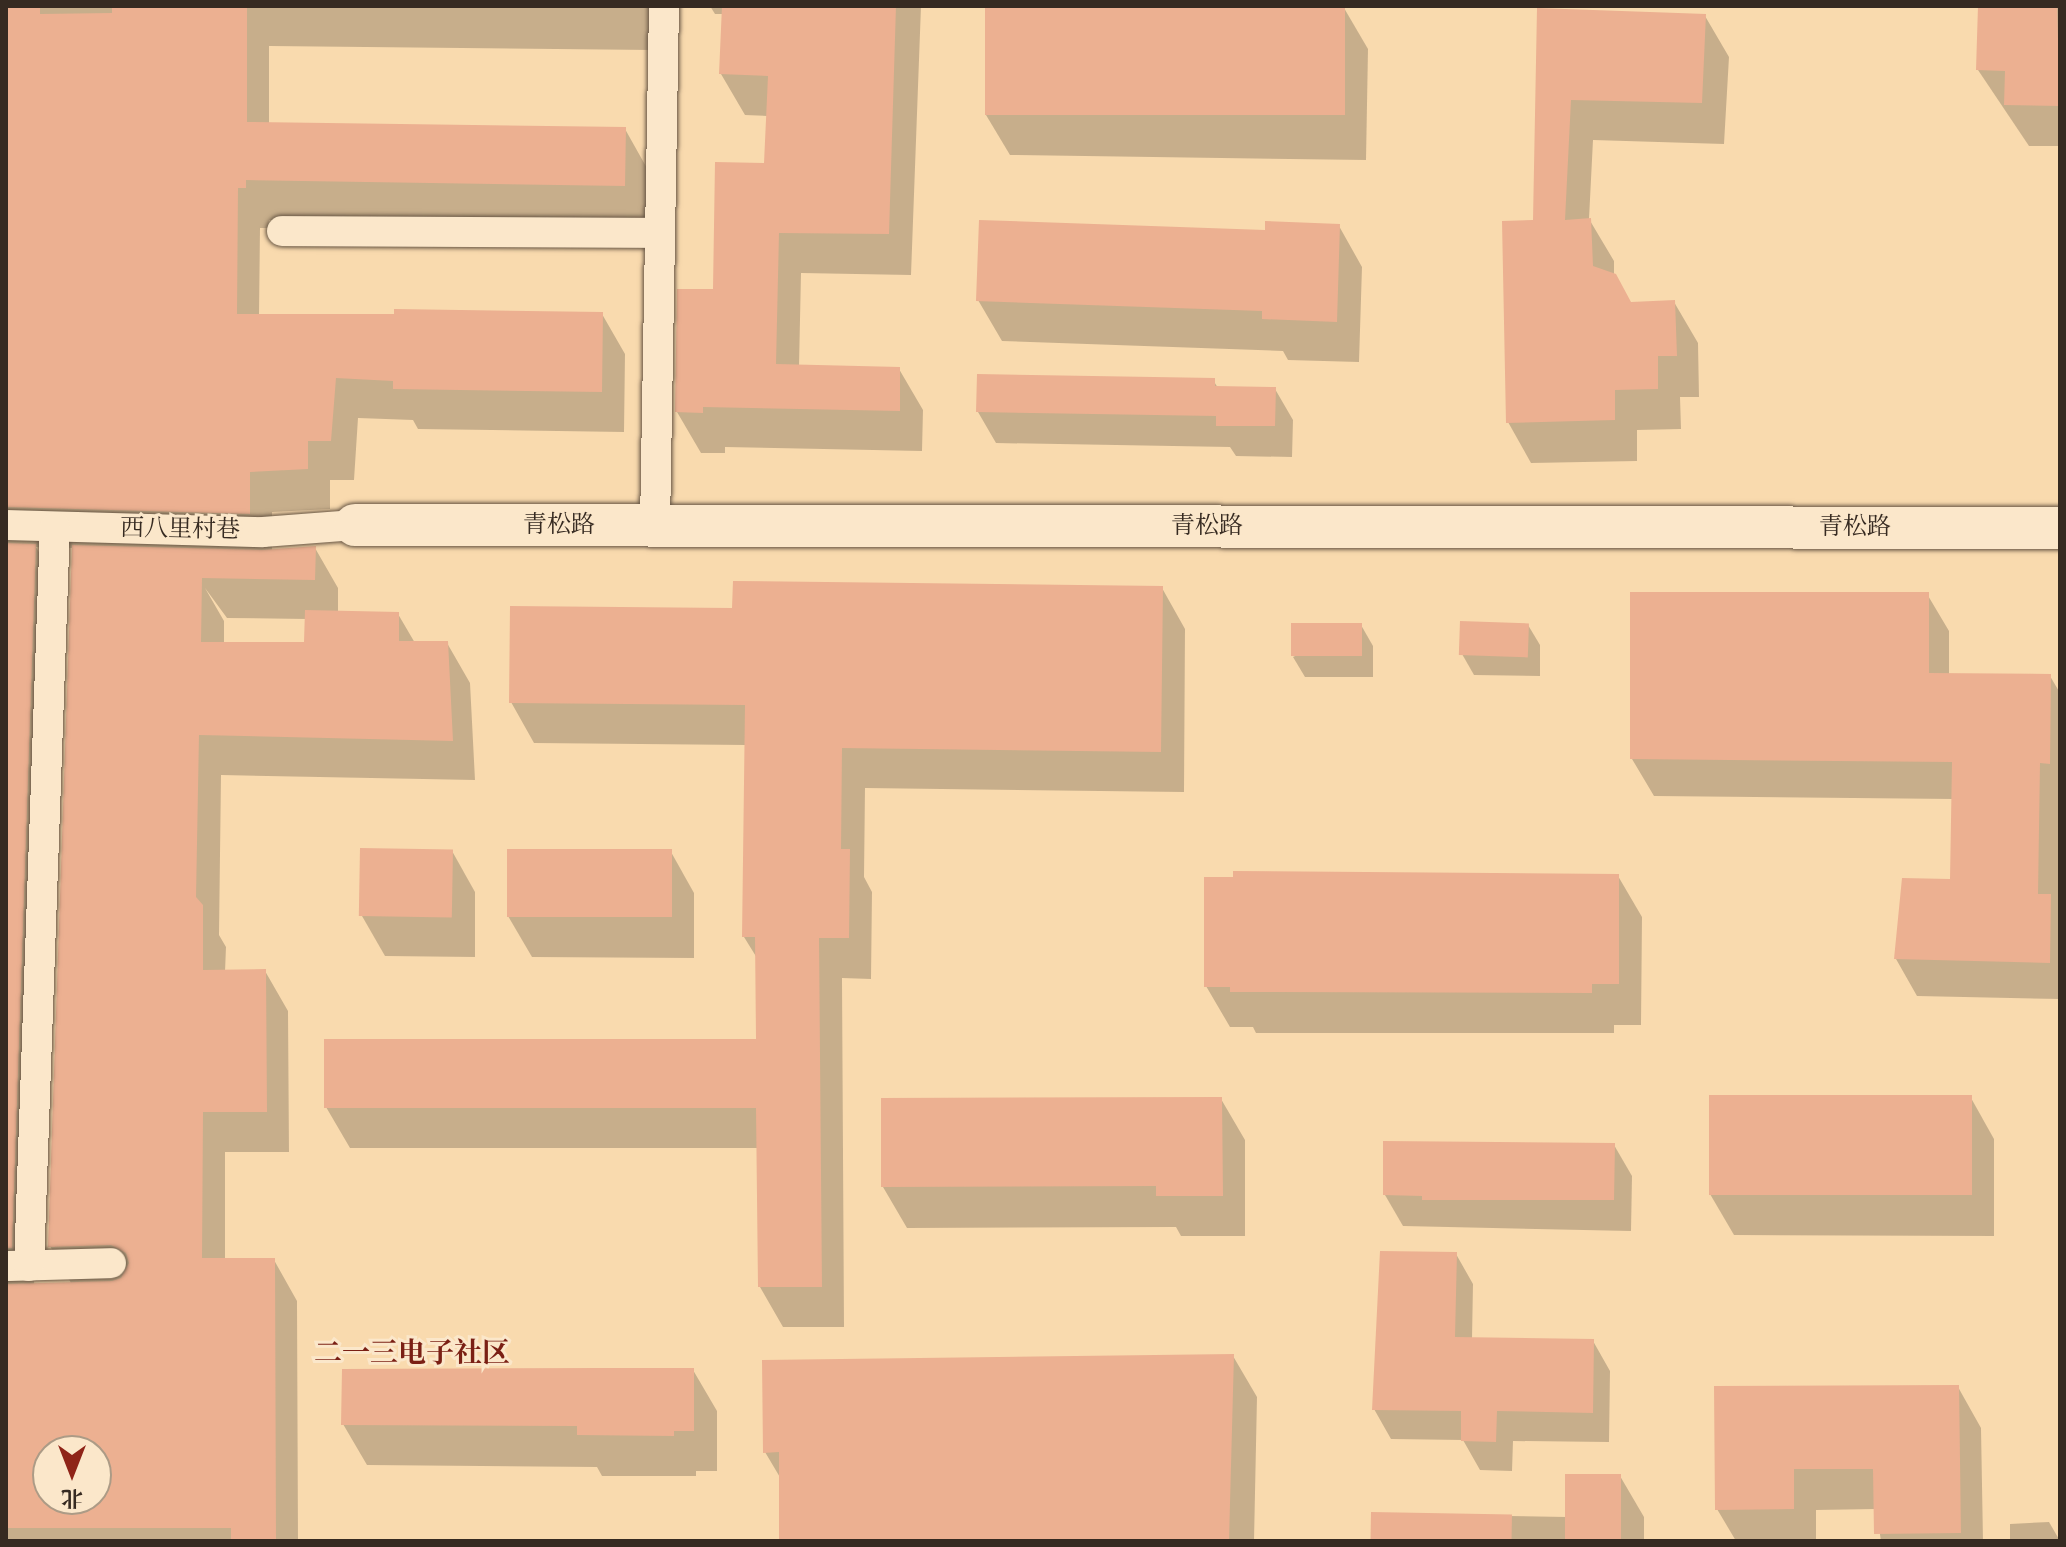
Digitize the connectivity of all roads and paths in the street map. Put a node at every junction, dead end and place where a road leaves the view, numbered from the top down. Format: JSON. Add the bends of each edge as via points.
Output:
{"nodes":[{"id":1,"x":664,"y":6,"type":"edge"},
{"id":2,"x":282,"y":231,"type":"dead end"},
{"id":3,"x":660,"y":233,"type":"junction"},
{"id":4,"x":6,"y":525,"type":"edge"},
{"id":5,"x":355,"y":525,"type":"joint"},
{"id":6,"x":655,"y":526,"type":"junction"},
{"id":7,"x":55,"y":527,"type":"junction"},
{"id":8,"x":2060,"y":528,"type":"edge"},
{"id":9,"x":111,"y":1263,"type":"dead end"},
{"id":10,"x":17,"y":1266,"type":"edge"}],
"edges":[{"from":1,"to":3,"type":"street"},
{"from":2,"to":3,"type":"street"},
{"from":3,"to":6,"type":"street"},
{"from":4,"to":7,"type":"street","name":"西八里村巷"},
{"from":5,"to":6,"type":"street","name":"青松路"},
{"from":5,"to":7,"type":"street","name":"西八里村巷","via":[[263,532]]},
{"from":6,"to":8,"type":"street","name":"青松路"},
{"from":7,"to":10,"type":"street"},
{"from":9,"to":10,"type":"street"}]}
